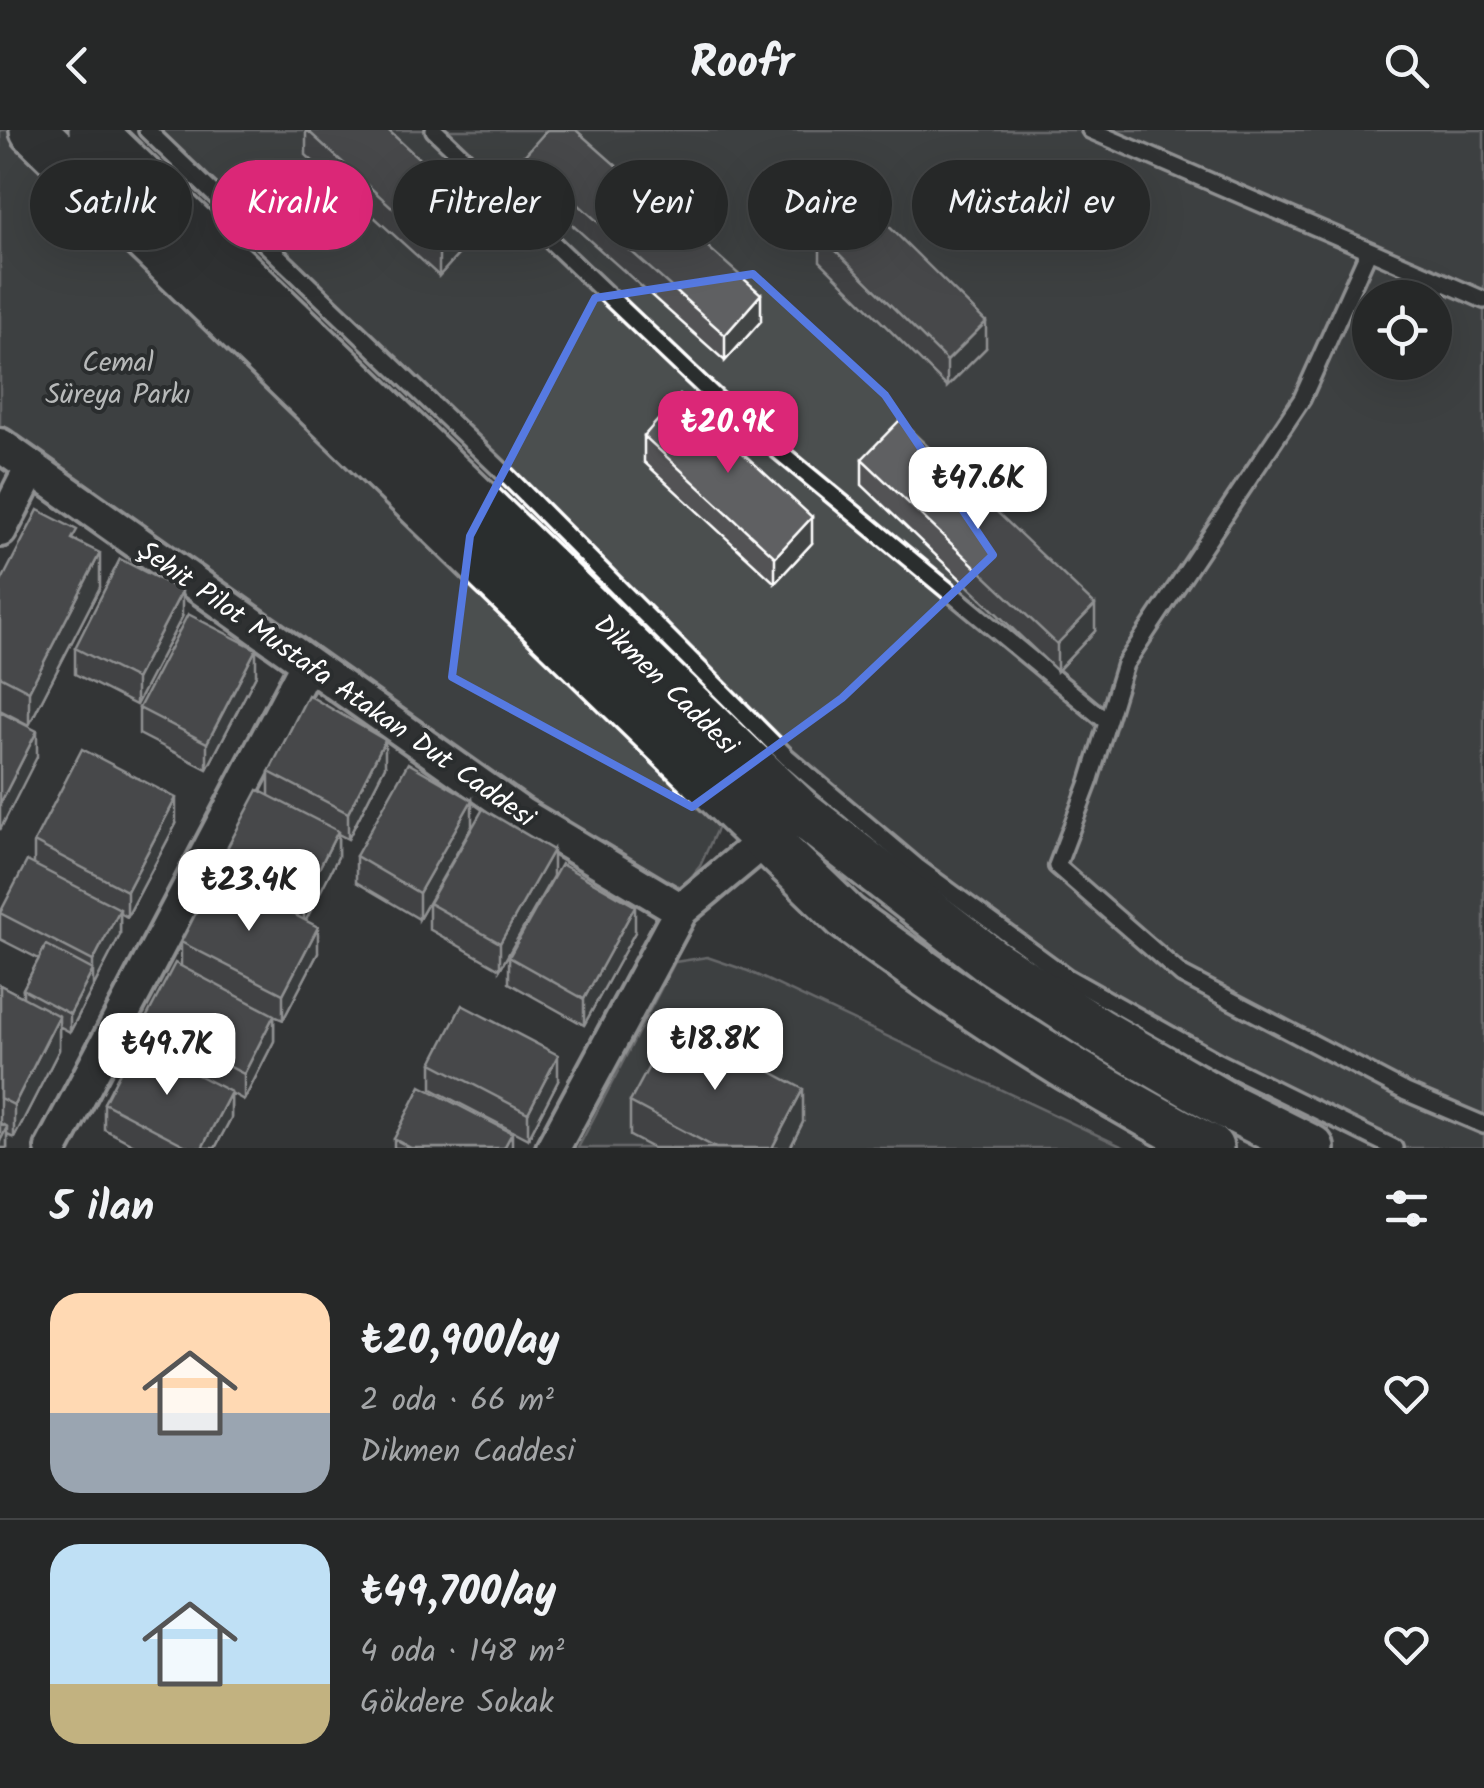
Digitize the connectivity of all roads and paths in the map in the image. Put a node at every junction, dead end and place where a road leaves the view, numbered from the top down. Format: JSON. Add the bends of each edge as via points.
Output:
{"nodes":[{"id":1,"x":33,"y":130,"type":"edge"},
{"id":2,"x":92,"y":130,"type":"edge"},
{"id":3,"x":147,"y":130,"type":"edge"},
{"id":4,"x":434,"y":130,"type":"edge"},
{"id":5,"x":1090,"y":130,"type":"edge"},
{"id":6,"x":1369,"y":250,"type":"junction"},
{"id":7,"x":1484,"y":300,"type":"edge"},
{"id":8,"x":0,"y":446,"type":"edge"},
{"id":9,"x":32,"y":469,"type":"junction"},
{"id":10,"x":0,"y":530,"type":"edge"},
{"id":11,"x":307,"y":664,"type":"junction"},
{"id":12,"x":1108,"y":722,"type":"junction"},
{"id":13,"x":799,"y":811,"type":"junction"},
{"id":14,"x":765,"y":840,"type":"junction"},
{"id":15,"x":681,"y":910,"type":"junction"},
{"id":16,"x":1484,"y":1125,"type":"edge"},
{"id":17,"x":52,"y":1148,"type":"edge"},
{"id":18,"x":553,"y":1148,"type":"edge"},
{"id":19,"x":1210,"y":1148,"type":"edge"},
{"id":20,"x":1311,"y":1148,"type":"edge"},
{"id":21,"x":1394,"y":1148,"type":"edge"}],
"edges":[{"from":1,"to":14,"type":"main road","name":"Dikmen Caddesi"},
{"from":2,"to":13,"type":"main road","name":"Dikmen Caddesi"},
{"from":3,"to":21,"type":"lane","via":[[787,757],[917,867],[1067,978]]},
{"from":4,"to":12,"type":"lane","via":[[723,405]]},
{"from":5,"to":6,"type":"lane"},
{"from":6,"to":7,"type":"lane"},
{"from":6,"to":12,"type":"lane","via":[[1302,399],[1125,664]]},
{"from":8,"to":9,"type":"street","name":"Şehit Pilot Mustafa Atakan Dut Caddesi"},
{"from":9,"to":10,"type":"street"},
{"from":9,"to":11,"type":"street","name":"Şehit Pilot Mustafa Atakan Dut Caddesi"},
{"from":11,"to":15,"type":"street","name":"Şehit Pilot Mustafa Atakan Dut Caddesi","via":[[522,815]]},
{"from":11,"to":17,"type":"street"},
{"from":12,"to":16,"type":"lane","via":[[1057,866],[1182,975],[1406,1092]]},
{"from":13,"to":14,"type":"main road"},
{"from":13,"to":20,"type":"main road","name":"Dikmen Caddesi","via":[[990,960],[1100,1032]]},
{"from":14,"to":15,"type":"street"},
{"from":14,"to":19,"type":"main road","name":"Dikmen Caddesi","via":[[846,917],[965,1004],[1121,1102]]},
{"from":15,"to":18,"type":"street"}]}
